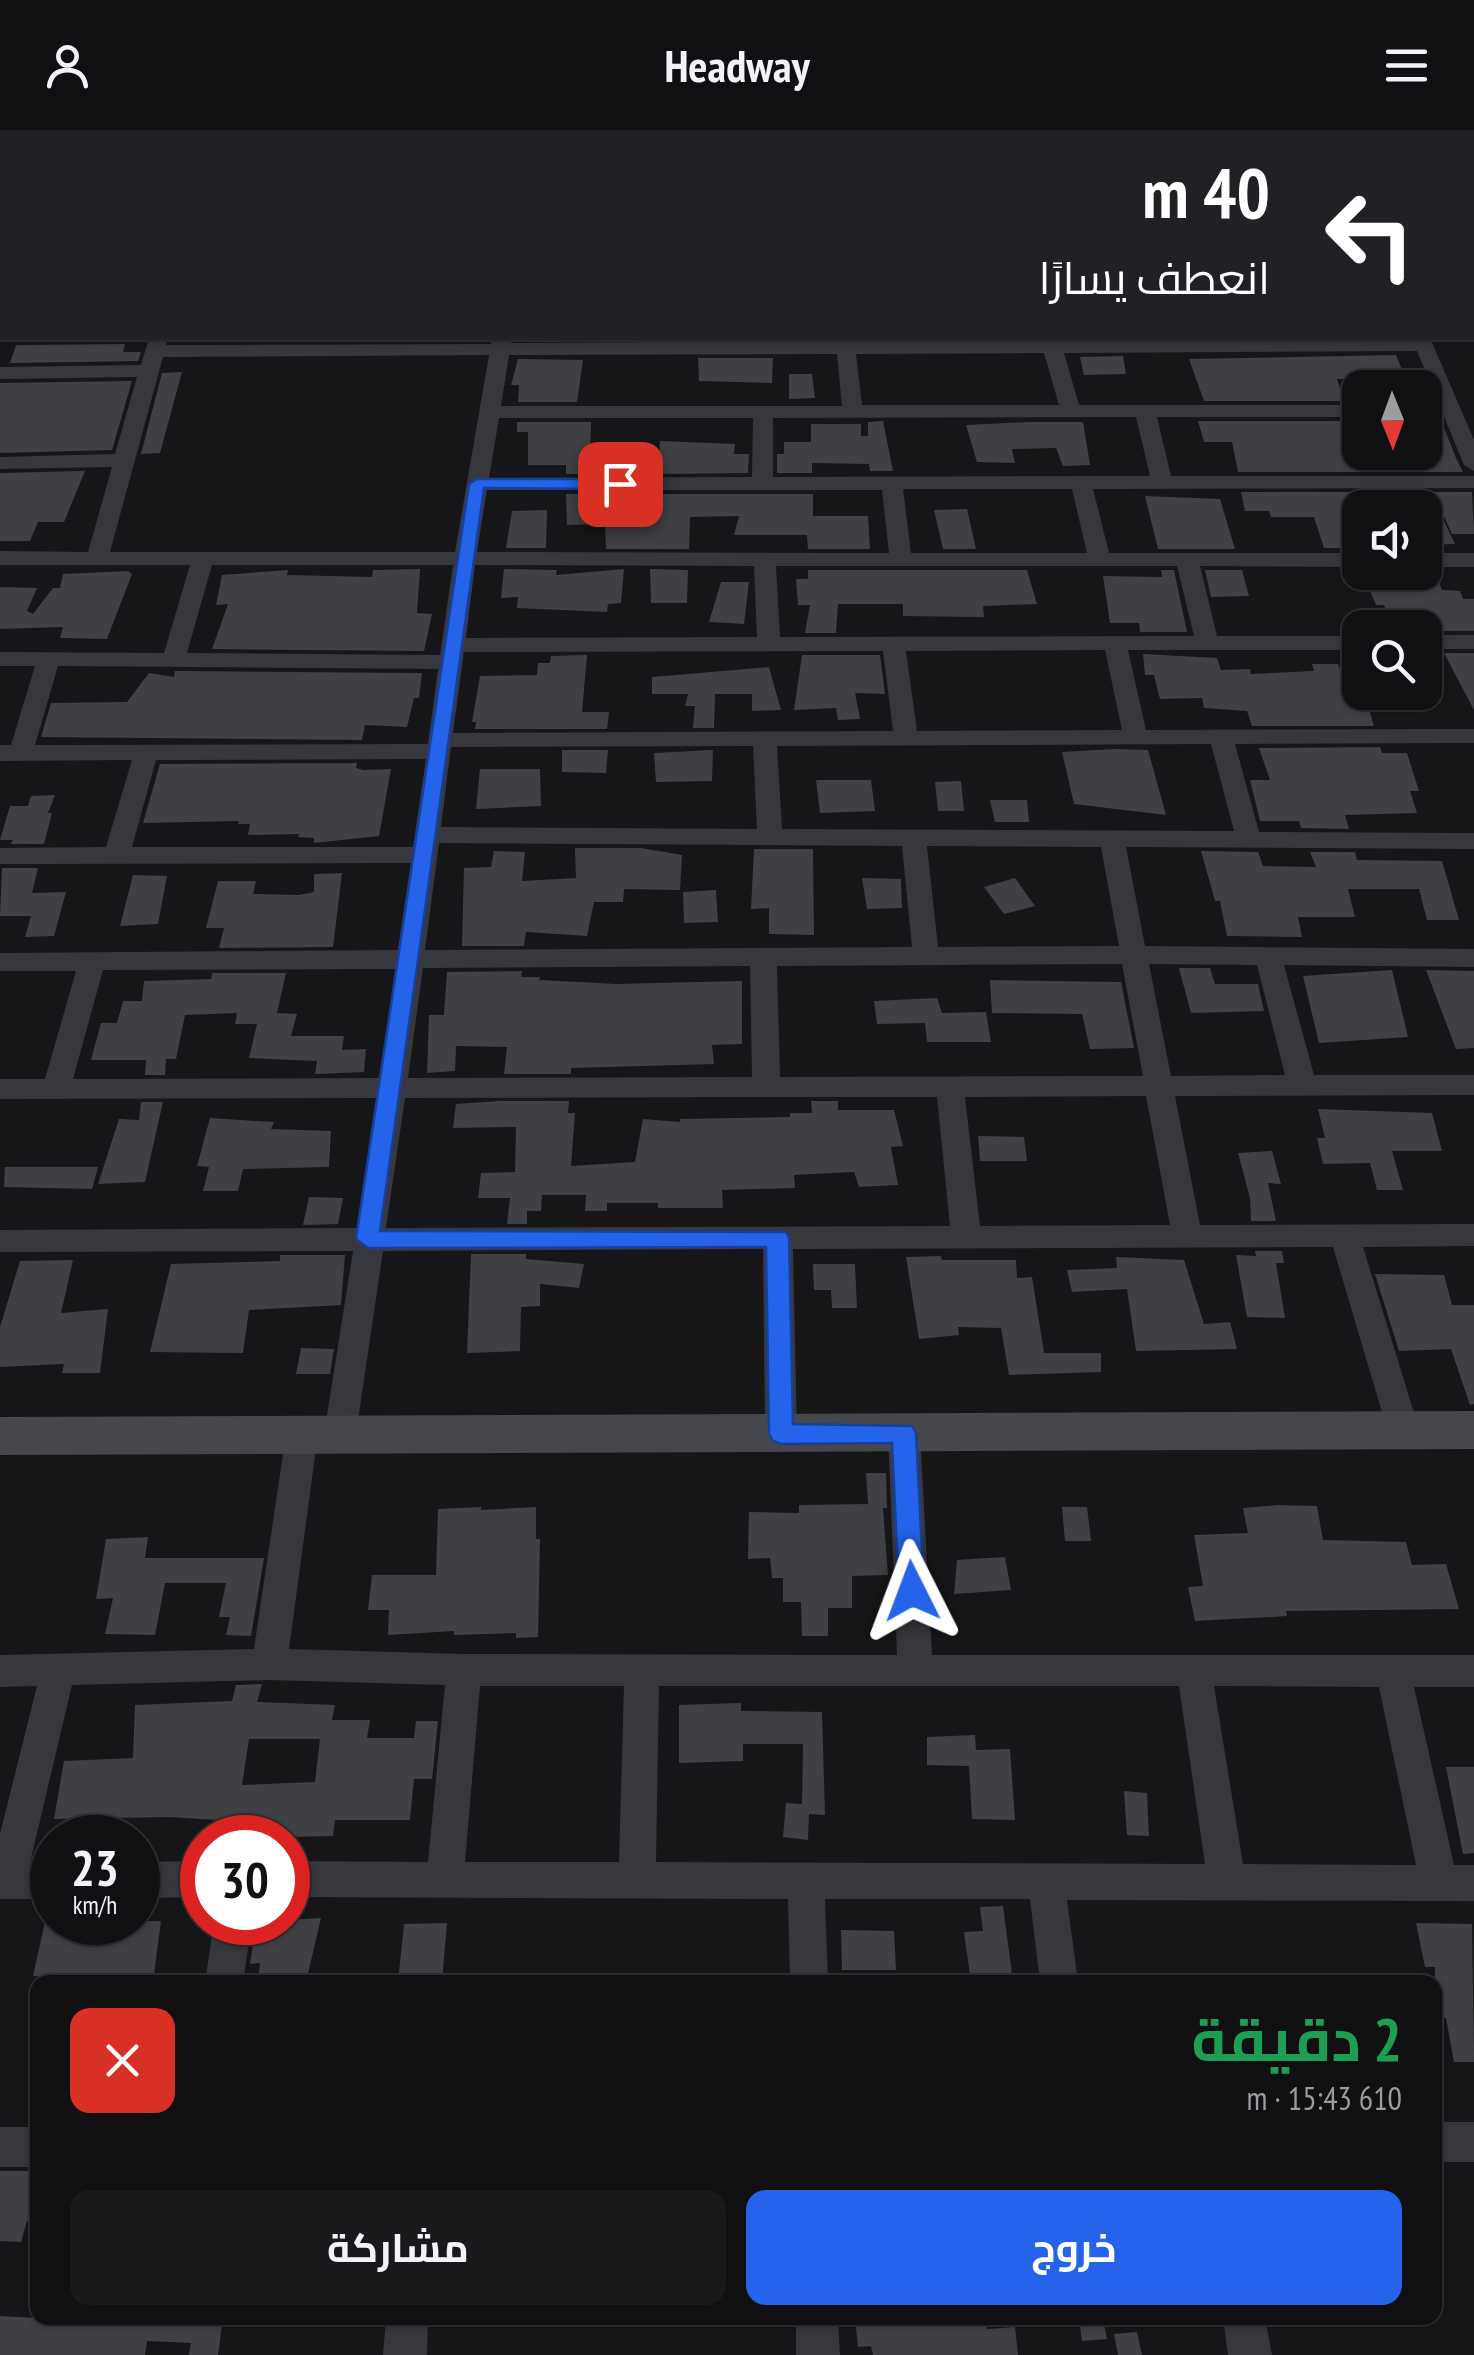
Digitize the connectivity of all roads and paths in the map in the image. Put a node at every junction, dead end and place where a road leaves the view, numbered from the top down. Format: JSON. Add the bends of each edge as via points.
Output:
{"nodes":[{"id":1,"x":1126,"y":341,"type":"edge"},
{"id":2,"x":1423,"y":341,"type":"edge"},
{"id":3,"x":754,"y":342,"type":"edge"},
{"id":4,"x":502,"y":343,"type":"edge"},
{"id":5,"x":1052,"y":345,"type":"junction"},
{"id":6,"x":846,"y":347,"type":"junction"},
{"id":7,"x":154,"y":353,"type":"edge"},
{"id":8,"x":0,"y":373,"type":"edge"},
{"id":9,"x":1071,"y":410,"type":"junction"},
{"id":10,"x":1342,"y":410,"type":"edge"},
{"id":11,"x":1442,"y":410,"type":"edge"},
{"id":12,"x":1451,"y":410,"type":"junction"},
{"id":13,"x":489,"y":412,"type":"junction"},
{"id":14,"x":764,"y":412,"type":"junction"},
{"id":15,"x":853,"y":412,"type":"junction"},
{"id":16,"x":1144,"y":412,"type":"junction"},
{"id":17,"x":124,"y":460,"type":"junction"},
{"id":18,"x":0,"y":463,"type":"edge"},
{"id":19,"x":1474,"y":465,"type":"edge"},
{"id":20,"x":1474,"y":482,"type":"edge"},
{"id":21,"x":892,"y":483,"type":"junction"},
{"id":22,"x":1082,"y":483,"type":"junction"},
{"id":23,"x":1162,"y":483,"type":"junction"},
{"id":24,"x":477,"y":484,"type":"junction"},
{"id":25,"x":762,"y":484,"type":"junction"},
{"id":26,"x":0,"y":558,"type":"edge"},
{"id":27,"x":97,"y":558,"type":"junction"},
{"id":28,"x":204,"y":558,"type":"junction"},
{"id":29,"x":465,"y":558,"type":"junction"},
{"id":30,"x":765,"y":559,"type":"junction"},
{"id":31,"x":902,"y":559,"type":"junction"},
{"id":32,"x":1099,"y":560,"type":"junction"},
{"id":33,"x":1186,"y":560,"type":"junction"},
{"id":34,"x":1342,"y":560,"type":"edge"},
{"id":35,"x":1442,"y":560,"type":"edge"},
{"id":36,"x":1474,"y":560,"type":"edge"},
{"id":37,"x":1342,"y":642,"type":"edge"},
{"id":38,"x":1442,"y":642,"type":"edge"},
{"id":39,"x":1474,"y":642,"type":"edge"},
{"id":40,"x":1115,"y":643,"type":"junction"},
{"id":41,"x":768,"y":644,"type":"junction"},
{"id":42,"x":894,"y":644,"type":"junction"},
{"id":43,"x":1207,"y":644,"type":"junction"},
{"id":44,"x":452,"y":653,"type":"junction"},
{"id":45,"x":174,"y":658,"type":"junction"},
{"id":46,"x":0,"y":659,"type":"edge"},
{"id":47,"x":48,"y":659,"type":"junction"},
{"id":48,"x":1474,"y":736,"type":"edge"},
{"id":49,"x":1136,"y":738,"type":"junction"},
{"id":50,"x":1221,"y":738,"type":"junction"},
{"id":51,"x":906,"y":739,"type":"junction"},
{"id":52,"x":765,"y":740,"type":"junction"},
{"id":53,"x":440,"y":746,"type":"junction"},
{"id":54,"x":146,"y":753,"type":"junction"},
{"id":55,"x":11,"y":754,"type":"edge"},
{"id":56,"x":770,"y":837,"type":"junction"},
{"id":57,"x":914,"y":838,"type":"junction"},
{"id":58,"x":1112,"y":840,"type":"junction"},
{"id":59,"x":1250,"y":840,"type":"junction"},
{"id":60,"x":1474,"y":840,"type":"edge"},
{"id":61,"x":426,"y":845,"type":"junction"},
{"id":62,"x":117,"y":854,"type":"junction"},
{"id":63,"x":0,"y":856,"type":"edge"},
{"id":64,"x":1134,"y":956,"type":"junction"},
{"id":65,"x":926,"y":957,"type":"junction"},
{"id":66,"x":411,"y":958,"type":"junction"},
{"id":67,"x":763,"y":958,"type":"junction"},
{"id":68,"x":1269,"y":958,"type":"junction"},
{"id":69,"x":1474,"y":958,"type":"edge"},
{"id":70,"x":92,"y":961,"type":"junction"},
{"id":71,"x":0,"y":962,"type":"edge"},
{"id":72,"x":1474,"y":1085,"type":"edge"},
{"id":73,"x":1302,"y":1086,"type":"junction"},
{"id":74,"x":393,"y":1087,"type":"junction"},
{"id":75,"x":766,"y":1087,"type":"junction"},
{"id":76,"x":950,"y":1087,"type":"junction"},
{"id":77,"x":1159,"y":1088,"type":"junction"},
{"id":78,"x":0,"y":1089,"type":"edge"},
{"id":79,"x":56,"y":1089,"type":"junction"},
{"id":80,"x":1474,"y":1235,"type":"edge"},
{"id":81,"x":1187,"y":1236,"type":"junction"},
{"id":82,"x":1345,"y":1236,"type":"junction"},
{"id":83,"x":966,"y":1237,"type":"junction"},
{"id":84,"x":778,"y":1238,"type":"junction"},
{"id":85,"x":368,"y":1239,"type":"junction"},
{"id":86,"x":2,"y":1247,"type":"edge"},
{"id":87,"x":1403,"y":1430,"type":"junction"},
{"id":88,"x":1474,"y":1430,"type":"edge"},
{"id":89,"x":904,"y":1433,"type":"junction"},
{"id":90,"x":321,"y":1434,"type":"junction"},
{"id":91,"x":781,"y":1434,"type":"junction"},
{"id":92,"x":0,"y":1436,"type":"edge"},
{"id":93,"x":269,"y":1664,"type":"junction"},
{"id":94,"x":464,"y":1670,"type":"junction"},
{"id":95,"x":642,"y":1670,"type":"junction"},
{"id":96,"x":916,"y":1670,"type":"junction"},
{"id":97,"x":0,"y":1671,"type":"edge"},
{"id":98,"x":1393,"y":1671,"type":"junction"},
{"id":99,"x":1474,"y":1671,"type":"edge"},
{"id":100,"x":58,"y":1672,"type":"junction"},
{"id":101,"x":1194,"y":1672,"type":"junction"},
{"id":102,"x":310,"y":1879,"type":"edge"},
{"id":103,"x":30,"y":1880,"type":"edge"},
{"id":104,"x":445,"y":1880,"type":"junction"},
{"id":105,"x":806,"y":1880,"type":"junction"},
{"id":106,"x":4,"y":1881,"type":"edge"},
{"id":107,"x":637,"y":1881,"type":"junction"},
{"id":108,"x":1046,"y":1881,"type":"junction"},
{"id":109,"x":1227,"y":1883,"type":"junction"},
{"id":110,"x":1457,"y":1883,"type":"edge"},
{"id":111,"x":229,"y":1945,"type":"edge"},
{"id":112,"x":225,"y":1975,"type":"edge"},
{"id":113,"x":809,"y":1975,"type":"edge"},
{"id":114,"x":1058,"y":1975,"type":"edge"},
{"id":115,"x":1442,"y":2142,"type":"edge"},
{"id":116,"x":1474,"y":2142,"type":"edge"},
{"id":117,"x":0,"y":2147,"type":"edge"},
{"id":118,"x":30,"y":2147,"type":"edge"},
{"id":119,"x":407,"y":2325,"type":"edge"},
{"id":120,"x":817,"y":2325,"type":"edge"},
{"id":121,"x":1245,"y":2325,"type":"edge"},
{"id":122,"x":405,"y":2355,"type":"edge"},
{"id":123,"x":818,"y":2355,"type":"edge"},
{"id":124,"x":1250,"y":2355,"type":"edge"}],
"edges":[{"from":1,"to":2,"type":"street"},
{"from":1,"to":5,"type":"street"},
{"from":2,"to":12,"type":"street"},
{"from":3,"to":4,"type":"street"},
{"from":3,"to":6,"type":"street"},
{"from":4,"to":7,"type":"street"},
{"from":4,"to":13,"type":"street"},
{"from":5,"to":6,"type":"street"},
{"from":5,"to":9,"type":"street"},
{"from":6,"to":15,"type":"street"},
{"from":7,"to":8,"type":"street"},
{"from":7,"to":17,"type":"street"},
{"from":9,"to":15,"type":"street"},
{"from":9,"to":16,"type":"street"},
{"from":10,"to":16,"type":"street"},
{"from":11,"to":12,"type":"street"},
{"from":12,"to":19,"type":"street"},
{"from":13,"to":14,"type":"street"},
{"from":13,"to":24,"type":"street"},
{"from":14,"to":15,"type":"street"},
{"from":14,"to":25,"type":"street"},
{"from":16,"to":23,"type":"street"},
{"from":17,"to":18,"type":"street"},
{"from":17,"to":27,"type":"street"},
{"from":20,"to":23,"type":"street"},
{"from":21,"to":22,"type":"street"},
{"from":21,"to":25,"type":"street"},
{"from":21,"to":31,"type":"street"},
{"from":22,"to":23,"type":"street"},
{"from":22,"to":32,"type":"street"},
{"from":24,"to":25,"type":"street"},
{"from":24,"to":29,"type":"street"},
{"from":26,"to":27,"type":"street"},
{"from":27,"to":28,"type":"street"},
{"from":28,"to":29,"type":"street"},
{"from":28,"to":45,"type":"street"},
{"from":29,"to":30,"type":"street"},
{"from":29,"to":44,"type":"street"},
{"from":30,"to":31,"type":"street"},
{"from":30,"to":41,"type":"street"},
{"from":31,"to":32,"type":"street"},
{"from":32,"to":33,"type":"street"},
{"from":33,"to":34,"type":"street"},
{"from":33,"to":43,"type":"street"},
{"from":35,"to":36,"type":"street"},
{"from":37,"to":43,"type":"street"},
{"from":38,"to":39,"type":"street"},
{"from":40,"to":42,"type":"street"},
{"from":40,"to":43,"type":"street"},
{"from":40,"to":49,"type":"street"},
{"from":41,"to":42,"type":"street"},
{"from":41,"to":44,"type":"street"},
{"from":42,"to":51,"type":"street"},
{"from":44,"to":45,"type":"street"},
{"from":44,"to":53,"type":"street"},
{"from":45,"to":47,"type":"street"},
{"from":46,"to":47,"type":"street"},
{"from":47,"to":55,"type":"street"},
{"from":48,"to":50,"type":"street"},
{"from":49,"to":50,"type":"street"},
{"from":49,"to":51,"type":"street"},
{"from":50,"to":59,"type":"street"},
{"from":51,"to":52,"type":"street"},
{"from":52,"to":53,"type":"street"},
{"from":52,"to":56,"type":"street"},
{"from":53,"to":54,"type":"street"},
{"from":53,"to":61,"type":"street"},
{"from":54,"to":55,"type":"street"},
{"from":54,"to":62,"type":"street"},
{"from":56,"to":57,"type":"street"},
{"from":56,"to":61,"type":"street"},
{"from":57,"to":58,"type":"street"},
{"from":57,"to":65,"type":"street"},
{"from":58,"to":59,"type":"street"},
{"from":58,"to":64,"type":"street"},
{"from":59,"to":60,"type":"street"},
{"from":61,"to":62,"type":"street"},
{"from":61,"to":66,"type":"street"},
{"from":62,"to":63,"type":"street"},
{"from":64,"to":65,"type":"street"},
{"from":64,"to":68,"type":"street"},
{"from":64,"to":77,"type":"street"},
{"from":65,"to":67,"type":"street"},
{"from":66,"to":67,"type":"street"},
{"from":66,"to":70,"type":"street"},
{"from":66,"to":74,"type":"street"},
{"from":67,"to":75,"type":"street"},
{"from":68,"to":69,"type":"street"},
{"from":68,"to":73,"type":"street"},
{"from":70,"to":71,"type":"street"},
{"from":70,"to":79,"type":"street"},
{"from":72,"to":73,"type":"street"},
{"from":73,"to":77,"type":"street"},
{"from":74,"to":75,"type":"street"},
{"from":74,"to":79,"type":"street"},
{"from":74,"to":85,"type":"street"},
{"from":75,"to":76,"type":"street"},
{"from":76,"to":77,"type":"street"},
{"from":76,"to":83,"type":"street"},
{"from":77,"to":81,"type":"street"},
{"from":78,"to":79,"type":"street"},
{"from":80,"to":82,"type":"street"},
{"from":81,"to":82,"type":"street"},
{"from":81,"to":83,"type":"street"},
{"from":82,"to":87,"type":"street"},
{"from":83,"to":84,"type":"street"},
{"from":84,"to":85,"type":"street"},
{"from":84,"to":91,"type":"street"},
{"from":85,"to":86,"type":"street"},
{"from":85,"to":90,"type":"street"},
{"from":87,"to":88,"type":"street"},
{"from":87,"to":89,"type":"street"},
{"from":89,"to":91,"type":"street"},
{"from":89,"to":96,"type":"street"},
{"from":90,"to":91,"type":"street"},
{"from":90,"to":92,"type":"street"},
{"from":90,"to":93,"type":"street"},
{"from":93,"to":94,"type":"street"},
{"from":93,"to":100,"type":"street"},
{"from":94,"to":95,"type":"street"},
{"from":94,"to":104,"type":"street"},
{"from":95,"to":96,"type":"street"},
{"from":95,"to":107,"type":"street"},
{"from":96,"to":101,"type":"street"},
{"from":97,"to":100,"type":"street"},
{"from":98,"to":99,"type":"street"},
{"from":98,"to":101,"type":"street"},
{"from":98,"to":110,"type":"street"},
{"from":100,"to":106,"type":"street"},
{"from":101,"to":109,"type":"street"},
{"from":102,"to":104,"type":"street"},
{"from":103,"to":106,"type":"street"},
{"from":104,"to":107,"type":"street"},
{"from":105,"to":107,"type":"street"},
{"from":105,"to":108,"type":"street"},
{"from":105,"to":113,"type":"street"},
{"from":108,"to":109,"type":"street"},
{"from":108,"to":114,"type":"street"},
{"from":109,"to":110,"type":"street"},
{"from":111,"to":112,"type":"street"},
{"from":115,"to":116,"type":"street"},
{"from":117,"to":118,"type":"street"},
{"from":119,"to":122,"type":"street"},
{"from":120,"to":123,"type":"street"},
{"from":121,"to":124,"type":"street"}]}
